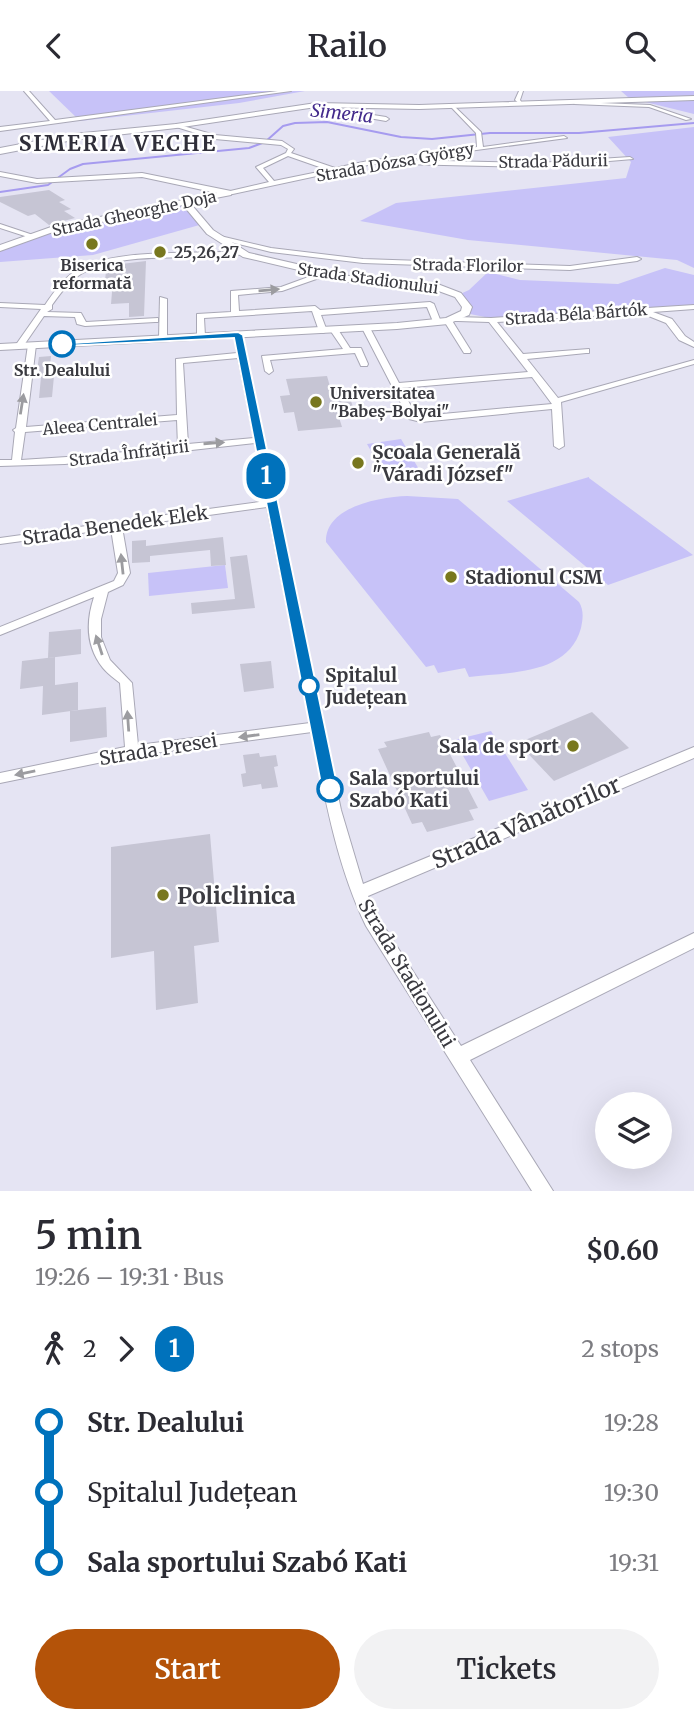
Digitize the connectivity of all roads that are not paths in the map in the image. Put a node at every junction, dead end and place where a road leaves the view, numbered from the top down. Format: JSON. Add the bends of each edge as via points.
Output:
{"nodes":[{"id":1,"x":26,"y":91,"type":"edge"},
{"id":2,"x":289,"y":91,"type":"edge"},
{"id":3,"x":521,"y":91,"type":"edge"},
{"id":4,"x":694,"y":98,"type":"edge"},
{"id":5,"x":549,"y":102,"type":"junction"},
{"id":6,"x":520,"y":103,"type":"junction"},
{"id":7,"x":309,"y":106,"type":"junction"},
{"id":8,"x":453,"y":106,"type":"junction"},
{"id":9,"x":393,"y":107,"type":"junction"},
{"id":10,"x":352,"y":113,"type":"junction"},
{"id":11,"x":386,"y":119,"type":"dead end"},
{"id":12,"x":688,"y":119,"type":"dead end"},
{"id":13,"x":54,"y":122,"type":"junction"},
{"id":14,"x":176,"y":126,"type":"junction"},
{"id":15,"x":0,"y":129,"type":"edge"},
{"id":16,"x":564,"y":138,"type":"dead end"},
{"id":17,"x":260,"y":142,"type":"joint"},
{"id":18,"x":268,"y":143,"type":"joint"},
{"id":19,"x":480,"y":148,"type":"junction"},
{"id":20,"x":0,"y":151,"type":"edge"},
{"id":21,"x":288,"y":154,"type":"junction"},
{"id":22,"x":393,"y":159,"type":"junction"},
{"id":23,"x":630,"y":159,"type":"dead end"},
{"id":24,"x":334,"y":170,"type":"junction"},
{"id":25,"x":0,"y":174,"type":"edge"},
{"id":26,"x":64,"y":179,"type":"joint"},
{"id":27,"x":273,"y":184,"type":"junction"},
{"id":28,"x":224,"y":195,"type":"junction"},
{"id":29,"x":189,"y":206,"type":"junction"},
{"id":30,"x":0,"y":226,"type":"edge"},
{"id":31,"x":213,"y":235,"type":"junction"},
{"id":32,"x":31,"y":236,"type":"junction"},
{"id":33,"x":0,"y":248,"type":"edge"},
{"id":34,"x":240,"y":253,"type":"junction"},
{"id":35,"x":375,"y":257,"type":"dead end"},
{"id":36,"x":637,"y":260,"type":"dead end"},
{"id":37,"x":322,"y":274,"type":"junction"},
{"id":38,"x":163,"y":299,"type":"dead end"},
{"id":39,"x":0,"y":305,"type":"edge"},
{"id":40,"x":694,"y":307,"type":"edge"},
{"id":41,"x":640,"y":310,"type":"junction"},
{"id":42,"x":46,"y":311,"type":"junction"},
{"id":43,"x":235,"y":313,"type":"junction"},
{"id":44,"x":317,"y":313,"type":"junction"},
{"id":45,"x":155,"y":320,"type":"dead end"},
{"id":46,"x":491,"y":320,"type":"junction"},
{"id":47,"x":448,"y":321,"type":"junction"},
{"id":48,"x":366,"y":328,"type":"junction"},
{"id":49,"x":334,"y":330,"type":"junction"},
{"id":50,"x":323,"y":331,"type":"junction"},
{"id":51,"x":238,"y":335,"type":"junction"},
{"id":52,"x":201,"y":336,"type":"junction"},
{"id":53,"x":163,"y":338,"type":"junction"},
{"id":54,"x":32,"y":345,"type":"junction"},
{"id":55,"x":694,"y":345,"type":"edge"},
{"id":56,"x":19,"y":346,"type":"junction"},
{"id":57,"x":0,"y":347,"type":"edge"},
{"id":58,"x":348,"y":351,"type":"junction"},
{"id":59,"x":467,"y":351,"type":"dead end"},
{"id":60,"x":586,"y":351,"type":"dead end"},
{"id":61,"x":240,"y":355,"type":"junction"},
{"id":62,"x":520,"y":357,"type":"junction"},
{"id":63,"x":694,"y":361,"type":"edge"},
{"id":64,"x":364,"y":363,"type":"dead end"},
{"id":65,"x":269,"y":370,"type":"dead end"},
{"id":66,"x":534,"y":375,"type":"junction"},
{"id":67,"x":395,"y":386,"type":"junction"},
{"id":68,"x":556,"y":404,"type":"junction"},
{"id":69,"x":182,"y":417,"type":"junction"},
{"id":70,"x":18,"y":431,"type":"junction"},
{"id":71,"x":258,"y":440,"type":"junction"},
{"id":72,"x":183,"y":446,"type":"junction"},
{"id":73,"x":559,"y":446,"type":"dead end"},
{"id":74,"x":0,"y":463,"type":"edge"},
{"id":75,"x":16,"y":463,"type":"junction"},
{"id":76,"x":271,"y":503,"type":"junction"},
{"id":77,"x":116,"y":525,"type":"junction"},
{"id":78,"x":0,"y":541,"type":"edge"},
{"id":79,"x":102,"y":592,"type":"junction"},
{"id":80,"x":0,"y":631,"type":"edge"},
{"id":81,"x":317,"y":727,"type":"junction"},
{"id":82,"x":132,"y":751,"type":"junction"},
{"id":83,"x":694,"y":752,"type":"edge"},
{"id":84,"x":0,"y":778,"type":"edge"},
{"id":85,"x":358,"y":893,"type":"junction"},
{"id":86,"x":694,"y":940,"type":"edge"},
{"id":87,"x":458,"y":1057,"type":"junction"},
{"id":88,"x":543,"y":1191,"type":"edge"}],
"edges":[{"from":1,"to":13,"type":"street"},
{"from":2,"to":13,"type":"street"},
{"from":3,"to":6,"type":"street"},
{"from":4,"to":5,"type":"main road"},
{"from":5,"to":6,"type":"main road"},
{"from":5,"to":12,"type":"street","via":[[650,106]]},
{"from":6,"to":8,"type":"main road"},
{"from":7,"to":9,"type":"main road"},
{"from":7,"to":10,"type":"street"},
{"from":7,"to":14,"type":"main road"},
{"from":8,"to":9,"type":"main road"},
{"from":8,"to":19,"type":"street","via":[[480,134]]},
{"from":9,"to":10,"type":"street"},
{"from":10,"to":11,"type":"street"},
{"from":13,"to":15,"type":"street"},
{"from":14,"to":17,"type":"street","via":[[215,137]]},
{"from":14,"to":20,"type":"main road","via":[[73,137]]},
{"from":16,"to":19,"type":"street","name":"Strada Dózsa György"},
{"from":17,"to":18,"type":"street"},
{"from":18,"to":21,"type":"street","via":[[288,146]]},
{"from":19,"to":22,"type":"street","name":"Strada Dózsa György"},
{"from":21,"to":24,"type":"street"},
{"from":21,"to":27,"type":"street","via":[[259,167]]},
{"from":22,"to":23,"type":"street","name":"Strada Pădurii","via":[[417,165],[538,165]]},
{"from":22,"to":24,"type":"street","name":"Strada Dózsa György"},
{"from":24,"to":27,"type":"street","name":"Strada Dózsa György"},
{"from":25,"to":26,"type":"street","via":[[32,181]]},
{"from":26,"to":28,"type":"street","via":[[142,175]]},
{"from":27,"to":28,"type":"street","name":"Strada Dózsa György"},
{"from":28,"to":29,"type":"street","name":"Strada Gheorghe Doja"},
{"from":29,"to":31,"type":"street","name":"Strada Stadionului"},
{"from":29,"to":32,"type":"street","name":"Strada Gheorghe Doja","via":[[70,225]]},
{"from":30,"to":32,"type":"street"},
{"from":31,"to":34,"type":"street","name":"Strada Stadionului"},
{"from":31,"to":35,"type":"street","via":[[275,247]]},
{"from":31,"to":36,"type":"street","name":"Strada Florilor","via":[[271,250],[363,261],[570,268]]},
{"from":32,"to":33,"type":"street","name":"Strada Gheorghe Doja"},
{"from":34,"to":37,"type":"street","name":"Strada Stadionului"},
{"from":34,"to":42,"type":"street","via":[[97,263],[72,278]]},
{"from":43,"to":37,"type":"street","one_way":true,"via":[[234,293],[282,289]]},
{"from":37,"to":47,"type":"street","name":"Strada Stadionului","via":[[442,288],[458,295],[467,307],[466,313]]},
{"from":38,"to":53,"type":"street"},
{"from":39,"to":42,"type":"street"},
{"from":40,"to":41,"type":"street","name":"Strada Béla Bártók"},
{"from":41,"to":46,"type":"street","name":"Strada Béla Bártók"},
{"from":41,"to":55,"type":"street","via":[[669,321]]},
{"from":42,"to":45,"type":"street","via":[[78,315],[85,324]]},
{"from":42,"to":56,"type":"street"},
{"from":43,"to":44,"type":"street","via":[[315,308]]},
{"from":43,"to":52,"type":"street","via":[[200,316]]},
{"from":44,"to":47,"type":"street","via":[[430,304]]},
{"from":44,"to":50,"type":"street"},
{"from":46,"to":47,"type":"street","name":"Strada Béla Bártók"},
{"from":46,"to":62,"type":"street"},
{"from":47,"to":48,"type":"street","name":"Strada Stadionului"},
{"from":47,"to":59,"type":"street"},
{"from":48,"to":49,"type":"street","name":"Strada Stadionului"},
{"from":48,"to":67,"type":"street"},
{"from":49,"to":50,"type":"street","name":"Strada Stadionului"},
{"from":49,"to":58,"type":"street"},
{"from":50,"to":51,"type":"street","name":"Strada Stadionului"},
{"from":51,"to":52,"type":"street"},
{"from":51,"to":61,"type":"street","name":"Strada Stadionului"},
{"from":52,"to":53,"type":"street"},
{"from":53,"to":54,"type":"street"},
{"from":54,"to":56,"type":"street"},
{"from":70,"to":54,"type":"street","name":"Aleea Centralei","one_way":true},
{"from":56,"to":57,"type":"street"},
{"from":58,"to":64,"type":"street","via":[[358,350]]},
{"from":58,"to":65,"type":"street","via":[[265,358]]},
{"from":60,"to":62,"type":"street"},
{"from":61,"to":69,"type":"street","via":[[179,361]]},
{"from":61,"to":71,"type":"street","name":"Strada Stadionului"},
{"from":62,"to":66,"type":"street"},
{"from":63,"to":68,"type":"street"},
{"from":66,"to":67,"type":"street"},
{"from":66,"to":68,"type":"street"},
{"from":67,"to":68,"type":"street","via":[[416,419]]},
{"from":68,"to":73,"type":"street"},
{"from":69,"to":70,"type":"street","name":"Aleea Centralei"},
{"from":69,"to":72,"type":"street"},
{"from":70,"to":75,"type":"street","name":"Aleea Centralei"},
{"from":72,"to":71,"type":"street","name":"Strada Înfrățirii","one_way":true},
{"from":71,"to":76,"type":"street","name":"Strada Stadionului"},
{"from":72,"to":75,"type":"street","name":"Strada Înfrățirii"},
{"from":74,"to":75,"type":"street","name":"Strada Înfrățirii"},
{"from":76,"to":77,"type":"street","name":"Strada Benedek Elek"},
{"from":76,"to":81,"type":"street","name":"Strada Stadionului"},
{"from":77,"to":78,"type":"street","name":"Strada Benedek Elek"},
{"from":79,"to":77,"type":"street","one_way":true,"via":[[123,576]]},
{"from":79,"to":80,"type":"street"},
{"from":82,"to":79,"type":"street","one_way":true,"via":[[126,683],[107,664],[95,635],[96,607]]},
{"from":81,"to":82,"type":"street","name":"Strada Presei","one_way":true},
{"from":81,"to":85,"type":"street","name":"Strada Stadionului"},
{"from":82,"to":84,"type":"street","name":"Strada Presei","one_way":true},
{"from":83,"to":85,"type":"street","name":"Strada Vânătorilor"},
{"from":85,"to":87,"type":"street","name":"Strada Stadionului"},
{"from":86,"to":87,"type":"street"},
{"from":87,"to":88,"type":"street","name":"Strada Stadionului"}]}
